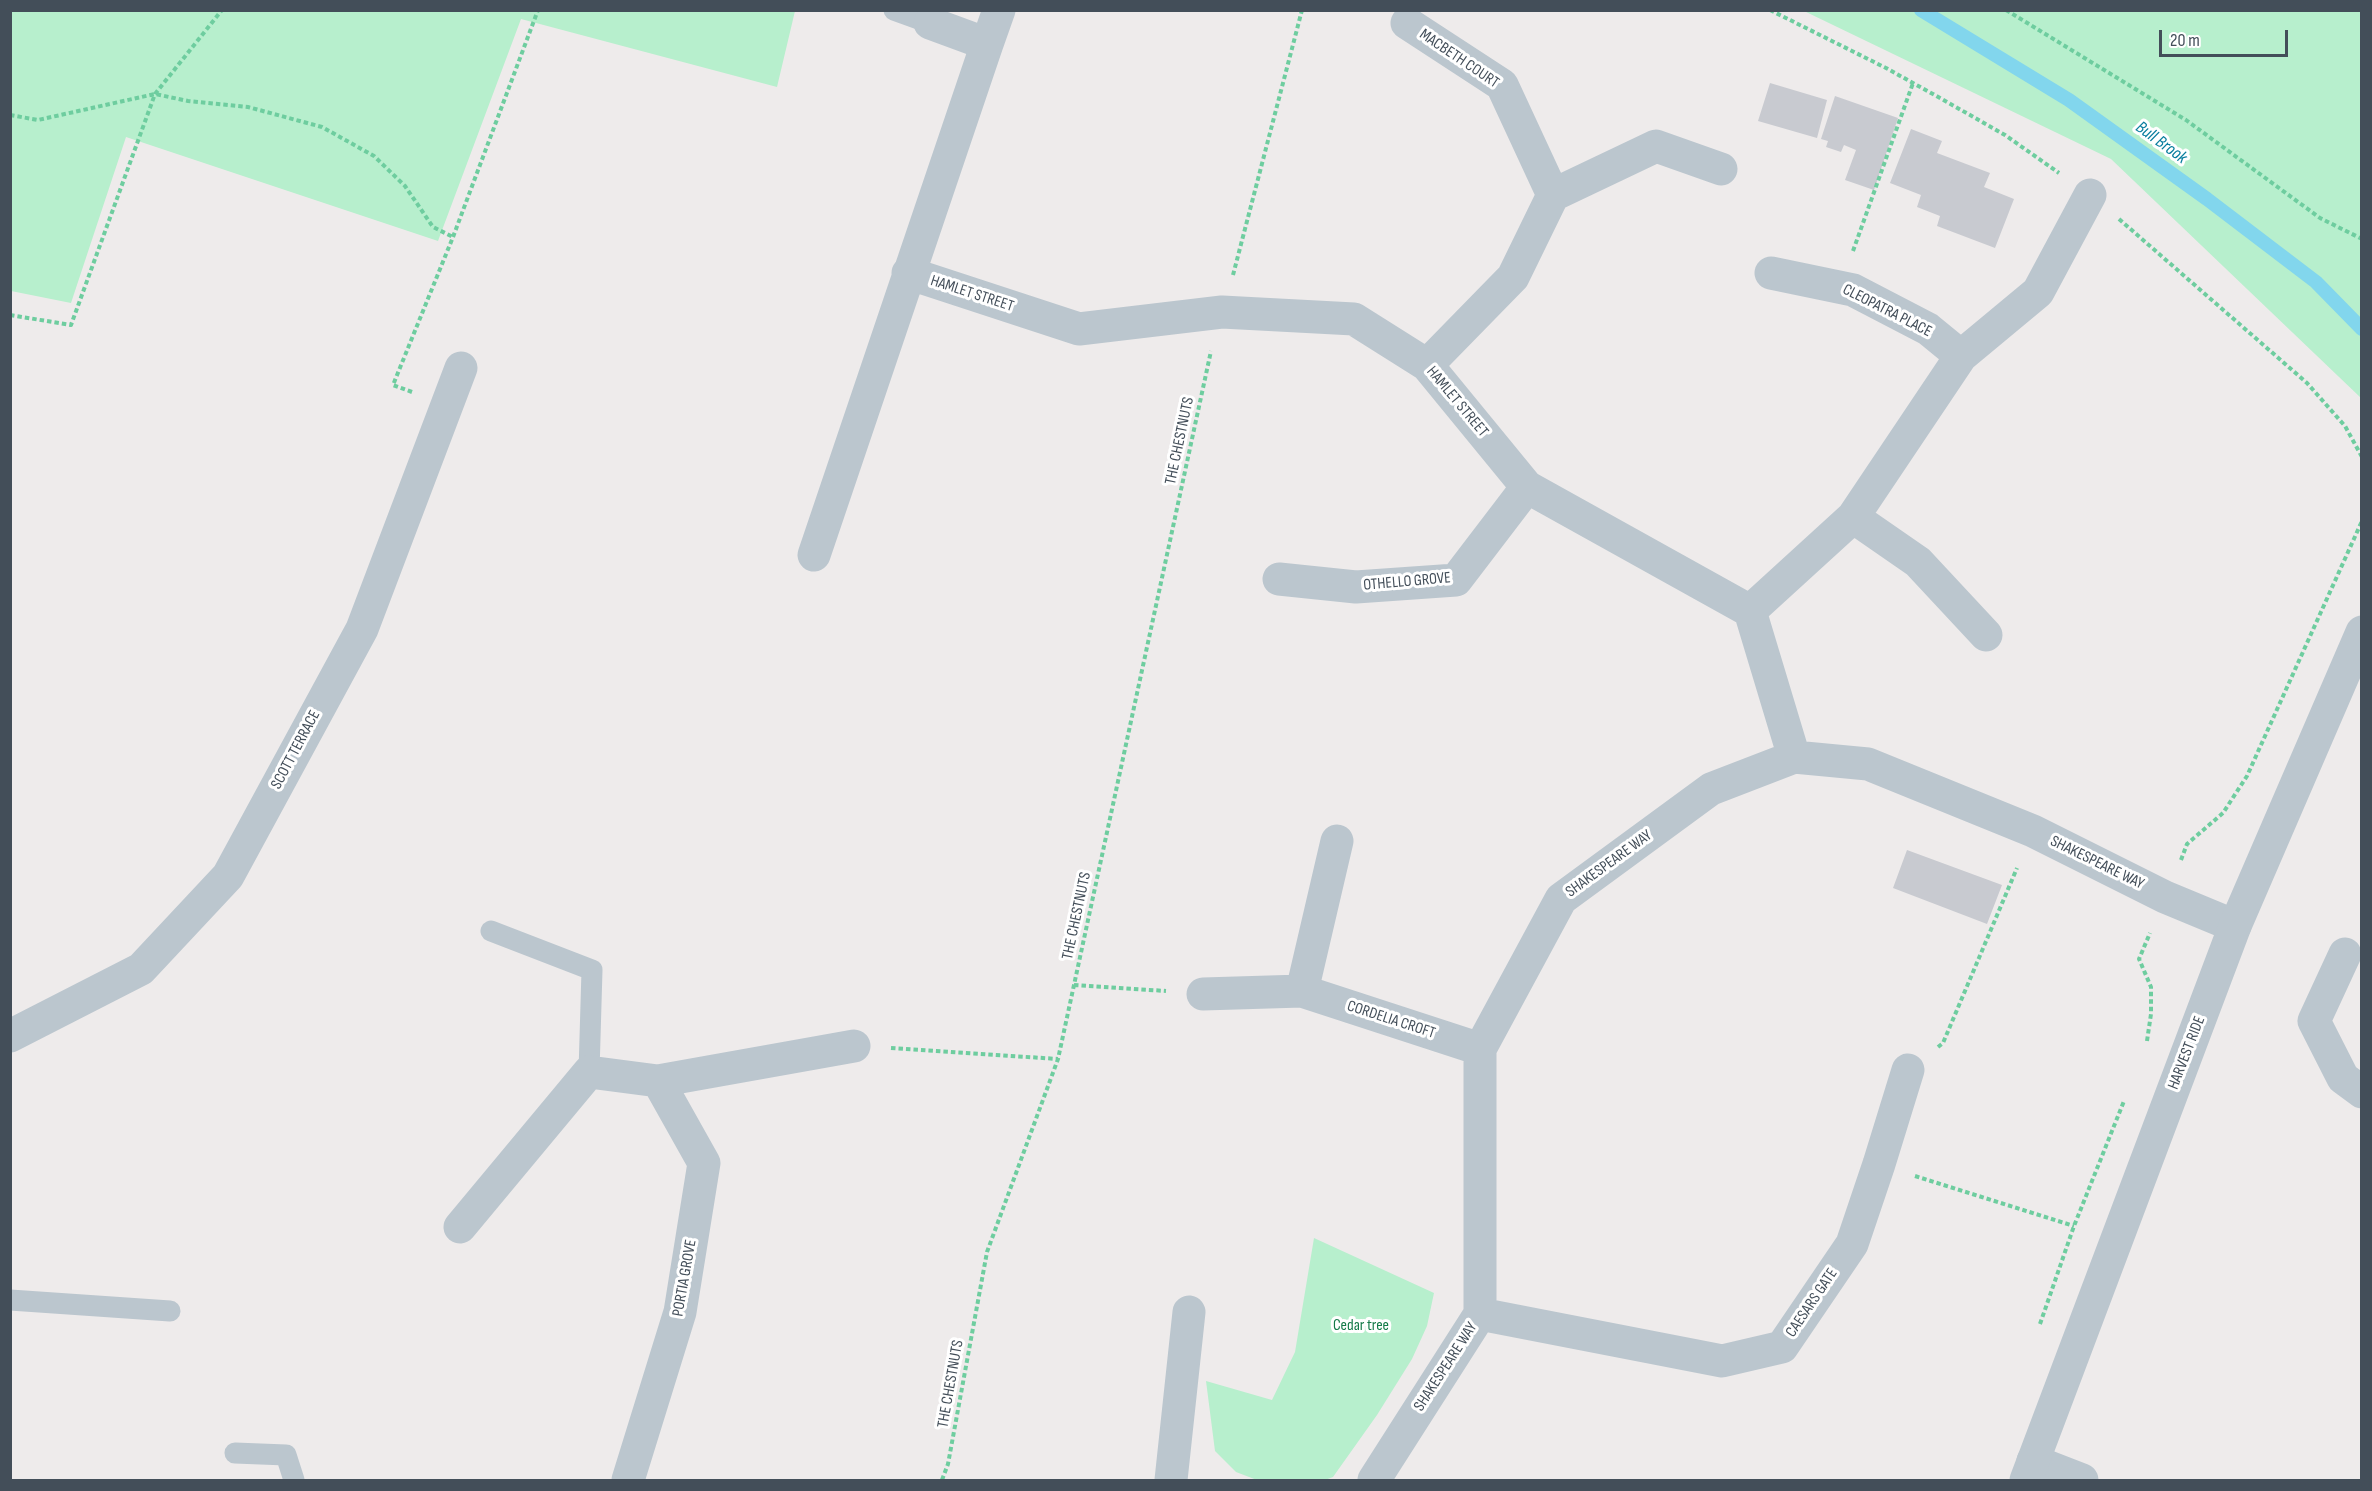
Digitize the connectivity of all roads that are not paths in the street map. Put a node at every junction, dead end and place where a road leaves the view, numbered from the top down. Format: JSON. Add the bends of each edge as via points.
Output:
{"nodes":[{"id":1,"x":894,"y":10,"type":"edge"},
{"id":2,"x":999,"y":10,"type":"edge"},
{"id":3,"x":930,"y":23,"type":"joint"},
{"id":4,"x":1407,"y":23,"type":"dead end"},
{"id":5,"x":987,"y":44,"type":"junction"},
{"id":6,"x":1721,"y":169,"type":"dead end"},
{"id":7,"x":1553,"y":195,"type":"junction"},
{"id":8,"x":2090,"y":195,"type":"dead end"},
{"id":9,"x":908,"y":273,"type":"junction"},
{"id":10,"x":1771,"y":273,"type":"dead end"},
{"id":11,"x":1961,"y":356,"type":"junction"},
{"id":12,"x":1427,"y":365,"type":"junction"},
{"id":13,"x":461,"y":368,"type":"dead end"},
{"id":14,"x":1527,"y":488,"type":"junction"},
{"id":15,"x":1853,"y":517,"type":"junction"},
{"id":16,"x":814,"y":555,"type":"dead end"},
{"id":17,"x":1279,"y":579,"type":"dead end"},
{"id":18,"x":1750,"y":611,"type":"junction"},
{"id":19,"x":2361,"y":632,"type":"edge"},
{"id":20,"x":1986,"y":635,"type":"dead end"},
{"id":21,"x":1794,"y":757,"type":"junction"},
{"id":22,"x":1337,"y":841,"type":"dead end"},
{"id":23,"x":2235,"y":927,"type":"junction"},
{"id":24,"x":491,"y":931,"type":"dead end"},
{"id":25,"x":2345,"y":954,"type":"dead end"},
{"id":26,"x":1302,"y":991,"type":"junction"},
{"id":27,"x":1203,"y":994,"type":"road end"},
{"id":28,"x":10,"y":1036,"type":"edge"},
{"id":29,"x":854,"y":1046,"type":"road end"},
{"id":30,"x":1480,"y":1048,"type":"junction"},
{"id":31,"x":1908,"y":1070,"type":"road end"},
{"id":32,"x":589,"y":1072,"type":"junction"},
{"id":33,"x":658,"y":1081,"type":"junction"},
{"id":34,"x":2361,"y":1092,"type":"edge"},
{"id":35,"x":460,"y":1227,"type":"dead end"},
{"id":36,"x":10,"y":1300,"type":"edge"},
{"id":37,"x":170,"y":1311,"type":"dead end"},
{"id":38,"x":1189,"y":1312,"type":"dead end"},
{"id":39,"x":1480,"y":1314,"type":"junction"},
{"id":40,"x":235,"y":1453,"type":"dead end"},
{"id":41,"x":2029,"y":1471,"type":"edge"},
{"id":42,"x":294,"y":1480,"type":"edge"},
{"id":43,"x":628,"y":1480,"type":"edge"},
{"id":44,"x":1171,"y":1480,"type":"edge"},
{"id":45,"x":1374,"y":1480,"type":"edge"},
{"id":46,"x":2082,"y":1480,"type":"edge"}],
"edges":[{"from":1,"to":3,"type":"lane"},
{"from":2,"to":5,"type":"street","name":"HAMLET STREET"},
{"from":3,"to":5,"type":"street"},
{"from":4,"to":7,"type":"street","name":"MACBETH COURT","via":[[1502,85]]},
{"from":5,"to":9,"type":"street","name":"HAMLET STREET"},
{"from":6,"to":7,"type":"street","via":[[1656,146]]},
{"from":7,"to":12,"type":"street","via":[[1513,277]]},
{"from":8,"to":11,"type":"street","via":[[2038,292]]},
{"from":9,"to":12,"type":"street","name":"HAMLET STREET","via":[[1079,329],[1222,312],[1354,319]]},
{"from":9,"to":16,"type":"street","name":"HAMLET STREET"},
{"from":10,"to":11,"type":"street","name":"CLEOPATRA PLACE","via":[[1853,290],[1928,329]]},
{"from":11,"to":15,"type":"street"},
{"from":12,"to":14,"type":"street","name":"HAMLET STREET"},
{"from":13,"to":28,"type":"street","name":"SCOTT TERRACE","via":[[362,629],[228,876],[141,969]]},
{"from":14,"to":17,"type":"street","name":"OTHELLO GROVE","via":[[1456,580],[1356,587]]},
{"from":14,"to":18,"type":"street","name":"HAMLET STREET"},
{"from":15,"to":18,"type":"street"},
{"from":15,"to":20,"type":"street","via":[[1918,562]]},
{"from":18,"to":21,"type":"street"},
{"from":19,"to":23,"type":"street","name":"HARVEST RIDE"},
{"from":21,"to":23,"type":"street","name":"SHAKESPEARE WAY","via":[[1868,764],[2033,831]]},
{"from":21,"to":30,"type":"street","name":"SHAKESPEARE WAY","via":[[1711,789],[1561,899]]},
{"from":22,"to":26,"type":"street"},
{"from":23,"to":41,"type":"street","name":"HARVEST RIDE"},
{"from":24,"to":32,"type":"lane","via":[[592,970]]},
{"from":25,"to":34,"type":"street","via":[[2314,1021],[2343,1078]]},
{"from":26,"to":27,"type":"street","name":"CORDELIA CROFT"},
{"from":26,"to":30,"type":"street","name":"CORDELIA CROFT"},
{"from":29,"to":33,"type":"street"},
{"from":30,"to":39,"type":"street","name":"SHAKESPEARE WAY"},
{"from":31,"to":39,"type":"street","name":"CAESARS GATE","via":[[1852,1244],[1782,1347],[1722,1361]]},
{"from":32,"to":33,"type":"street"},
{"from":32,"to":35,"type":"street"},
{"from":33,"to":43,"type":"street","name":"PORTIA GROVE","via":[[704,1163],[680,1312]]},
{"from":36,"to":37,"type":"lane"},
{"from":38,"to":44,"type":"street"},
{"from":39,"to":45,"type":"street","name":"SHAKESPEARE WAY"},
{"from":40,"to":42,"type":"lane","via":[[286,1455]]},
{"from":41,"to":46,"type":"street"}]}
